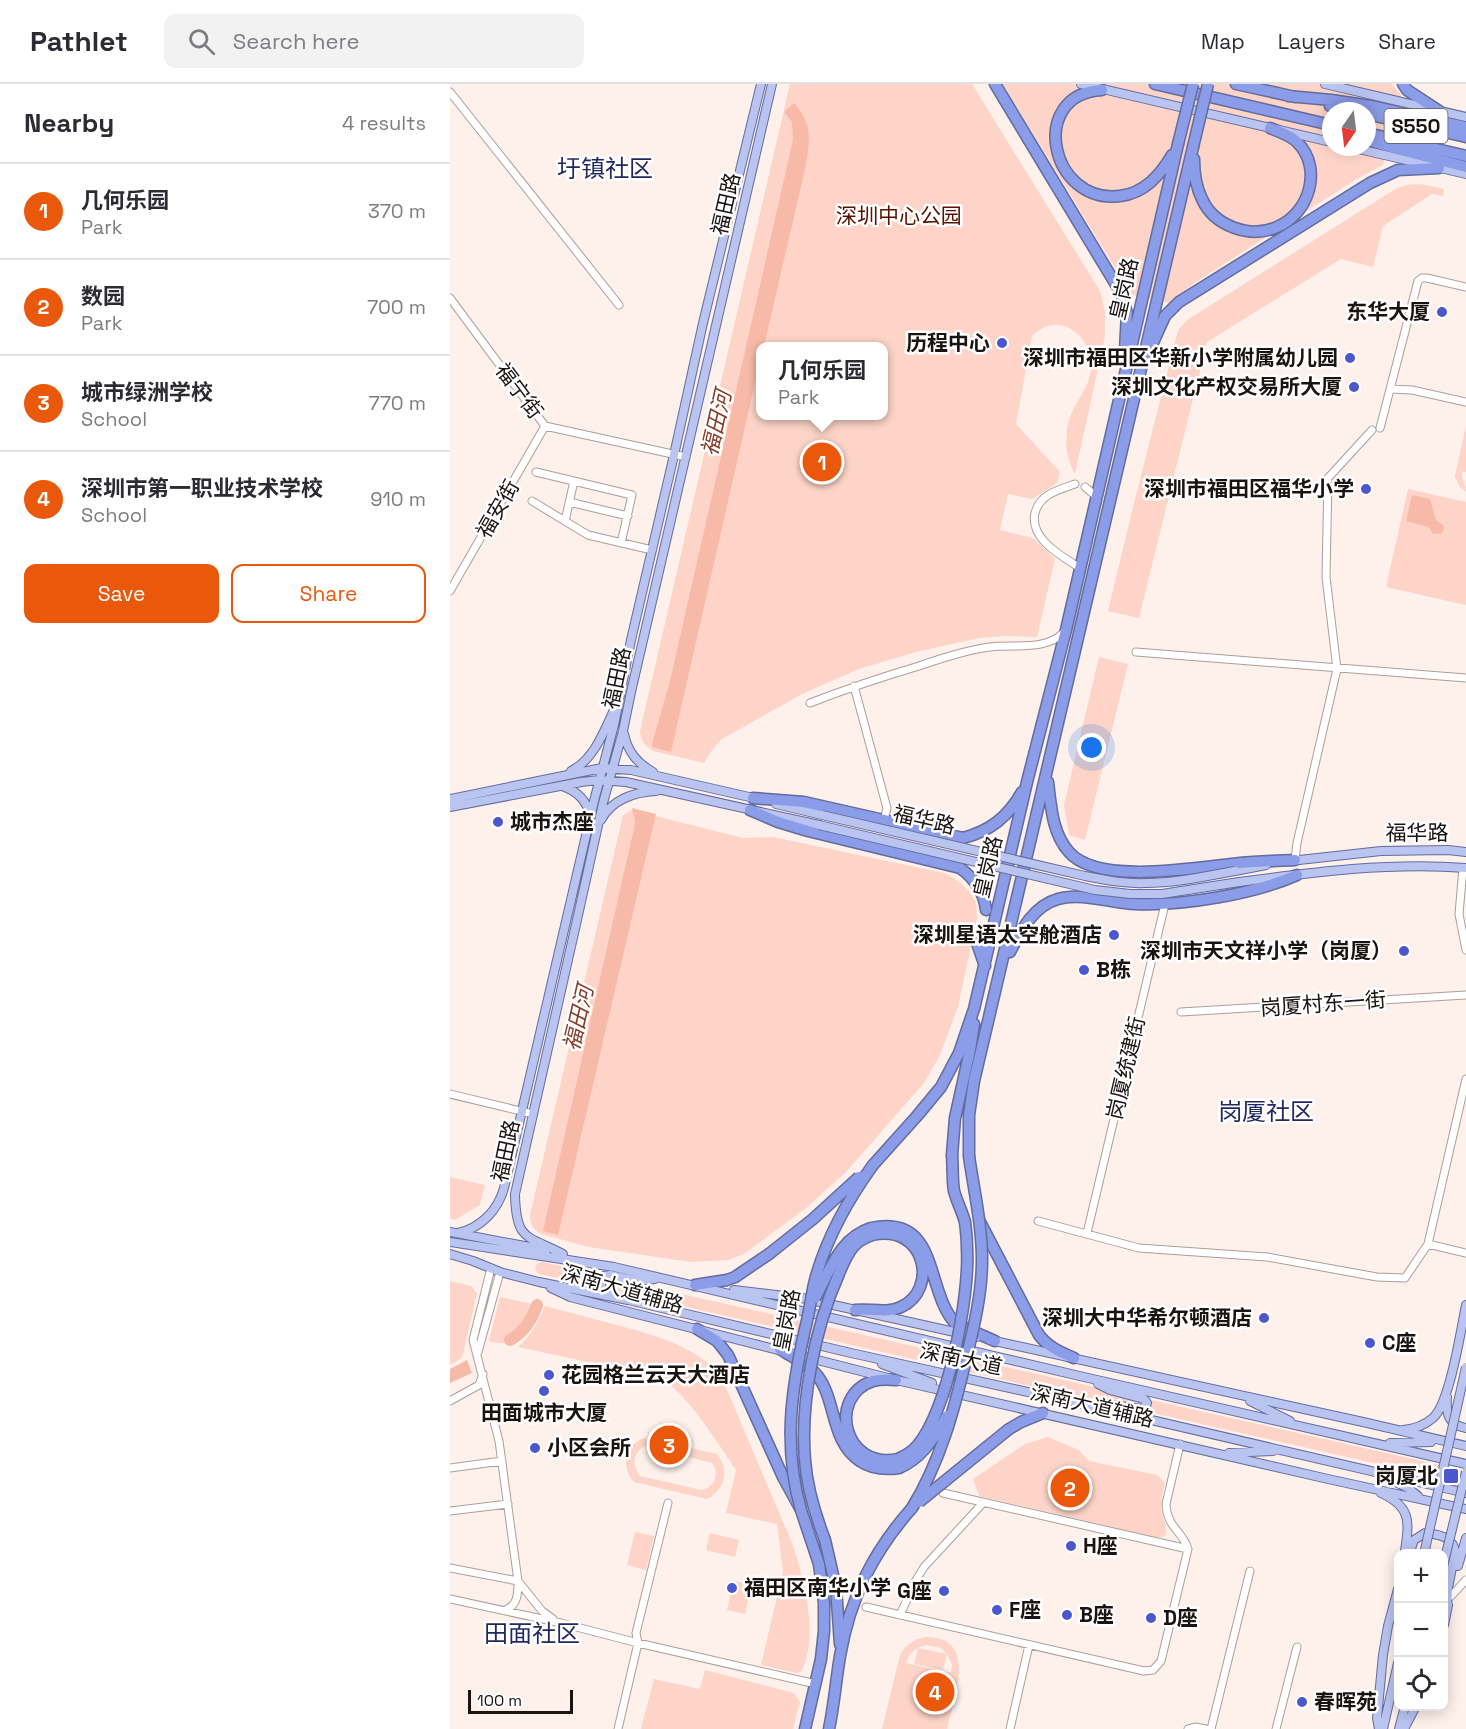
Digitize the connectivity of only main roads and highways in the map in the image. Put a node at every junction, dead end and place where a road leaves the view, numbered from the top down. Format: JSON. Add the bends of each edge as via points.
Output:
{"nodes":[{"id":1,"x":761,"y":84,"type":"edge"},
{"id":2,"x":772,"y":84,"type":"edge"},
{"id":3,"x":995,"y":84,"type":"edge"},
{"id":4,"x":1081,"y":84,"type":"edge"},
{"id":5,"x":1155,"y":84,"type":"edge"},
{"id":6,"x":1192,"y":84,"type":"edge"},
{"id":7,"x":1208,"y":84,"type":"edge"},
{"id":8,"x":1236,"y":84,"type":"edge"},
{"id":9,"x":1324,"y":84,"type":"edge"},
{"id":10,"x":1403,"y":84,"type":"edge"},
{"id":11,"x":1102,"y":90,"type":"junction"},
{"id":12,"x":1288,"y":96,"type":"junction"},
{"id":13,"x":1322,"y":104,"type":"edge"},
{"id":14,"x":1439,"y":111,"type":"junction"},
{"id":15,"x":1376,"y":116,"type":"edge"},
{"id":16,"x":1466,"y":117,"type":"edge"},
{"id":17,"x":1322,"y":124,"type":"edge"},
{"id":18,"x":1466,"y":127,"type":"edge"},
{"id":19,"x":1270,"y":128,"type":"junction"},
{"id":20,"x":1376,"y":135,"type":"edge"},
{"id":21,"x":1466,"y":137,"type":"edge"},
{"id":22,"x":1322,"y":140,"type":"edge"},
{"id":23,"x":1376,"y":143,"type":"edge"},
{"id":24,"x":1178,"y":144,"type":"junction"},
{"id":25,"x":1193,"y":147,"type":"junction"},
{"id":26,"x":1376,"y":153,"type":"edge"},
{"id":27,"x":1466,"y":156,"type":"edge"},
{"id":28,"x":1466,"y":167,"type":"edge"},
{"id":29,"x":1439,"y":168,"type":"junction"},
{"id":30,"x":1466,"y":174,"type":"edge"},
{"id":31,"x":1125,"y":374,"type":"junction"},
{"id":32,"x":1135,"y":390,"type":"junction"},
{"id":33,"x":617,"y":704,"type":"junction"},
{"id":34,"x":623,"y":731,"type":"junction"},
{"id":35,"x":603,"y":768,"type":"junction"},
{"id":36,"x":613,"y":768,"type":"junction"},
{"id":37,"x":1047,"y":774,"type":"junction"},
{"id":38,"x":563,"y":775,"type":"junction"},
{"id":39,"x":659,"y":776,"type":"junction"},
{"id":40,"x":604,"y":780,"type":"junction"},
{"id":41,"x":1028,"y":782,"type":"junction"},
{"id":42,"x":558,"y":786,"type":"junction"},
{"id":43,"x":664,"y":791,"type":"junction"},
{"id":44,"x":753,"y":798,"type":"junction"},
{"id":45,"x":450,"y":799,"type":"edge"},
{"id":46,"x":450,"y":807,"type":"edge"},
{"id":47,"x":750,"y":810,"type":"junction"},
{"id":48,"x":590,"y":819,"type":"junction"},
{"id":49,"x":597,"y":829,"type":"junction"},
{"id":50,"x":951,"y":836,"type":"junction"},
{"id":51,"x":1466,"y":852,"type":"edge"},
{"id":52,"x":1295,"y":860,"type":"junction"},
{"id":53,"x":942,"y":864,"type":"junction"},
{"id":54,"x":1093,"y":866,"type":"junction"},
{"id":55,"x":1465,"y":868,"type":"edge"},
{"id":56,"x":1297,"y":875,"type":"junction"},
{"id":57,"x":1087,"y":898,"type":"junction"},
{"id":58,"x":986,"y":910,"type":"dead end"},
{"id":59,"x":977,"y":943,"type":"dead end"},
{"id":60,"x":1003,"y":965,"type":"junction"},
{"id":61,"x":985,"y":966,"type":"junction"},
{"id":62,"x":974,"y":1009,"type":"junction"},
{"id":63,"x":873,"y":1165,"type":"junction"},
{"id":64,"x":980,"y":1222,"type":"junction"},
{"id":65,"x":454,"y":1232,"type":"edge"},
{"id":66,"x":871,"y":1232,"type":"junction"},
{"id":67,"x":450,"y":1242,"type":"edge"},
{"id":68,"x":450,"y":1254,"type":"edge"},
{"id":69,"x":563,"y":1254,"type":"junction"},
{"id":70,"x":583,"y":1262,"type":"junction"},
{"id":71,"x":662,"y":1278,"type":"junction"},
{"id":72,"x":539,"y":1282,"type":"junction"},
{"id":73,"x":695,"y":1285,"type":"junction"},
{"id":74,"x":628,"y":1300,"type":"junction"},
{"id":75,"x":1466,"y":1305,"type":"edge"},
{"id":76,"x":810,"y":1306,"type":"junction"},
{"id":77,"x":855,"y":1310,"type":"junction"},
{"id":78,"x":697,"y":1329,"type":"junction"},
{"id":79,"x":994,"y":1341,"type":"junction"},
{"id":80,"x":780,"y":1349,"type":"junction"},
{"id":81,"x":851,"y":1353,"type":"junction"},
{"id":82,"x":1074,"y":1358,"type":"junction"},
{"id":83,"x":1466,"y":1367,"type":"edge"},
{"id":84,"x":1084,"y":1377,"type":"junction"},
{"id":85,"x":896,"y":1380,"type":"junction"},
{"id":86,"x":1447,"y":1391,"type":"junction"},
{"id":87,"x":1230,"y":1393,"type":"junction"},
{"id":88,"x":958,"y":1397,"type":"junction"},
{"id":89,"x":1078,"y":1403,"type":"junction"},
{"id":90,"x":1043,"y":1413,"type":"junction"},
{"id":91,"x":1298,"y":1426,"type":"junction"},
{"id":92,"x":1466,"y":1428,"type":"edge"},
{"id":93,"x":1400,"y":1431,"type":"junction"},
{"id":94,"x":1444,"y":1441,"type":"junction"},
{"id":95,"x":1370,"y":1442,"type":"junction"},
{"id":96,"x":1466,"y":1446,"type":"edge"},
{"id":97,"x":1284,"y":1451,"type":"junction"},
{"id":98,"x":1220,"y":1454,"type":"junction"},
{"id":99,"x":899,"y":1463,"type":"junction"},
{"id":100,"x":1466,"y":1464,"type":"edge"},
{"id":101,"x":1374,"y":1471,"type":"junction"},
{"id":102,"x":1466,"y":1472,"type":"edge"},
{"id":103,"x":1361,"y":1486,"type":"junction"},
{"id":104,"x":1466,"y":1492,"type":"edge"},
{"id":105,"x":1422,"y":1499,"type":"junction"},
{"id":106,"x":912,"y":1508,"type":"junction"},
{"id":107,"x":1466,"y":1509,"type":"edge"},
{"id":108,"x":801,"y":1510,"type":"junction"},
{"id":109,"x":1466,"y":1538,"type":"edge"},
{"id":110,"x":1405,"y":1549,"type":"edge"},
{"id":111,"x":1411,"y":1549,"type":"edge"},
{"id":112,"x":1425,"y":1549,"type":"edge"},
{"id":113,"x":1446,"y":1549,"type":"edge"},
{"id":114,"x":1448,"y":1588,"type":"edge"},
{"id":115,"x":1394,"y":1603,"type":"edge"},
{"id":116,"x":1448,"y":1605,"type":"edge"},
{"id":117,"x":841,"y":1653,"type":"junction"},
{"id":118,"x":1394,"y":1679,"type":"edge"},
{"id":119,"x":1404,"y":1711,"type":"edge"},
{"id":120,"x":1413,"y":1711,"type":"edge"},
{"id":121,"x":805,"y":1729,"type":"edge"},
{"id":122,"x":829,"y":1729,"type":"edge"},
{"id":123,"x":1381,"y":1729,"type":"edge"},
{"id":124,"x":1401,"y":1729,"type":"edge"}],
"edges":[{"from":1,"to":33,"type":"main road","name":"福田路"},
{"from":2,"to":34,"type":"main road","name":"福田路"},
{"from":3,"to":31,"type":"highway","via":[[1121,293],[1126,313]]},
{"from":4,"to":11,"type":"main road"},
{"from":5,"to":17,"type":"highway"},
{"from":6,"to":24,"type":"highway","name":"皇岗路","bridge":true},
{"from":7,"to":25,"type":"highway","name":"皇岗路","bridge":true},
{"from":8,"to":12,"type":"highway","number":"S550"},
{"from":9,"to":14,"type":"main road"},
{"from":10,"to":14,"type":"highway"},
{"from":11,"to":19,"type":"main road"},
{"from":11,"to":24,"type":"highway","via":[[1073,98],[1057,125],[1059,159],[1080,187],[1101,196],[1134,193],[1155,178]]},
{"from":12,"to":13,"type":"highway","number":"S550"},
{"from":12,"to":18,"type":"highway","via":[[1361,104]]},
{"from":14,"to":16,"type":"main road"},
{"from":15,"to":21,"type":"highway","number":"S550"},
{"from":19,"to":22,"type":"main road"},
{"from":19,"to":25,"type":"highway","via":[[1299,143],[1311,176],[1308,194],[1299,210],[1285,223],[1268,230],[1236,229],[1209,210],[1196,179]]},
{"from":20,"to":27,"type":"highway","number":"S550"},
{"from":23,"to":28,"type":"highway"},
{"from":24,"to":31,"type":"highway","name":"皇岗路"},
{"from":25,"to":32,"type":"highway","name":"皇岗路"},
{"from":26,"to":29,"type":"main road"},
{"from":29,"to":30,"type":"main road"},
{"from":29,"to":32,"type":"highway","via":[[1398,170],[1379,177],[1179,302],[1160,326]]},
{"from":31,"to":41,"type":"highway","name":"皇岗路"},
{"from":32,"to":37,"type":"highway","name":"皇岗路"},
{"from":33,"to":35,"type":"main road","name":"福田路"},
{"from":33,"to":38,"type":"main road","via":[[592,752]]},
{"from":34,"to":36,"type":"main road","name":"福田路"},
{"from":34,"to":39,"type":"main road","via":[[638,762]]},
{"from":35,"to":36,"type":"main road","name":"福华路"},
{"from":35,"to":38,"type":"main road","name":"福华路"},
{"from":35,"to":40,"type":"main road","name":"福田路"},
{"from":36,"to":39,"type":"main road","name":"福华路"},
{"from":36,"to":40,"type":"main road","name":"福田路"},
{"from":37,"to":54,"type":"highway","via":[[1051,809],[1062,843],[1078,860]]},
{"from":37,"to":60,"type":"highway","name":"皇岗路"},
{"from":38,"to":45,"type":"main road","name":"福华路"},
{"from":39,"to":44,"type":"main road","name":"福华路"},
{"from":40,"to":42,"type":"main road","name":"福华路"},
{"from":40,"to":43,"type":"main road","name":"福华路"},
{"from":40,"to":48,"type":"main road","name":"福田路"},
{"from":40,"to":49,"type":"main road","name":"福田路"},
{"from":41,"to":50,"type":"highway","via":[[998,822],[963,838]]},
{"from":41,"to":61,"type":"highway","name":"皇岗路"},
{"from":42,"to":46,"type":"main road","name":"福华路"},
{"from":42,"to":48,"type":"main road","via":[[581,796]]},
{"from":43,"to":47,"type":"main road","name":"福华路"},
{"from":43,"to":49,"type":"main road","via":[[626,797],[608,810]]},
{"from":44,"to":50,"type":"highway","via":[[804,802]]},
{"from":44,"to":52,"type":"main road","name":"福华路","bridge":true,"via":[[1119,882],[1171,882]]},
{"from":47,"to":53,"type":"highway","via":[[808,831]]},
{"from":47,"to":56,"type":"main road","name":"福华路","bridge":true,"via":[[1115,893],[1162,894]]},
{"from":48,"to":65,"type":"main road","name":"福田路","via":[[504,1188],[493,1211],[472,1229]]},
{"from":49,"to":69,"type":"main road","name":"福田路","via":[[515,1194],[520,1229],[527,1237]]},
{"from":50,"to":53,"type":"highway","via":[[957,844],[957,854]]},
{"from":51,"to":52,"type":"main road","name":"福华路","via":[[1381,851]]},
{"from":52,"to":54,"type":"highway","via":[[1156,872]]},
{"from":53,"to":58,"type":"highway","via":[[967,873],[982,895]]},
{"from":54,"to":57,"type":"highway","via":[[1080,871],[1075,879],[1079,893]]},
{"from":55,"to":56,"type":"main road","name":"福华路","via":[[1391,867]]},
{"from":56,"to":57,"type":"highway","via":[[1260,888],[1165,904]]},
{"from":57,"to":60,"type":"highway","via":[[1057,899],[1042,907],[1024,927]]},
{"from":59,"to":61,"type":"highway"},
{"from":60,"to":64,"type":"highway","name":"皇岗路","bridge":true,"via":[[971,1096],[968,1125]]},
{"from":61,"to":62,"type":"highway","name":"皇岗路"},
{"from":62,"to":63,"type":"highway","name":"皇岗路","via":[[959,1053],[941,1087]]},
{"from":62,"to":99,"type":"highway","bridge":true,"via":[[952,1155],[955,1193],[964,1220],[966,1289],[946,1379],[930,1425],[917,1446]]},
{"from":63,"to":73,"type":"highway","bridge":true,"via":[[813,1219],[735,1277]]},
{"from":63,"to":76,"type":"highway","name":"皇岗路","bridge":true,"via":[[832,1233]]},
{"from":64,"to":82,"type":"highway","via":[[1043,1341]]},
{"from":64,"to":88,"type":"highway","name":"皇岗路","bridge":true,"via":[[979,1292]]},
{"from":65,"to":69,"type":"main road"},
{"from":66,"to":76,"type":"highway","bridge":true,"via":[[855,1234],[843,1246]]},
{"from":66,"to":77,"type":"highway","via":[[895,1234],[910,1242],[921,1261],[922,1277],[912,1299],[900,1308]]},
{"from":66,"to":79,"type":"highway","via":[[893,1226],[912,1235],[926,1251],[942,1302],[952,1320]]},
{"from":66,"to":117,"type":"highway","bridge":true,"via":[[849,1252],[833,1287],[819,1333],[804,1428],[812,1502],[836,1588]]},
{"from":67,"to":70,"type":"main road","name":"深南大道"},
{"from":68,"to":72,"type":"main road","name":"深南大道"},
{"from":69,"to":70,"type":"main road"},
{"from":70,"to":71,"type":"main road","name":"深南大道"},
{"from":71,"to":73,"type":"main road","name":"深南大道"},
{"from":71,"to":74,"type":"main road","via":[[639,1281],[610,1275],[601,1279],[600,1284],[607,1292]]},
{"from":72,"to":74,"type":"main road","name":"深南大道"},
{"from":72,"to":78,"type":"main road","name":"深南大道辅路","via":[[570,1297]]},
{"from":73,"to":77,"type":"main road","name":"深南大道辅路","via":[[802,1298]]},
{"from":73,"to":84,"type":"main road","name":"深南大道"},
{"from":74,"to":81,"type":"main road","name":"深南大道"},
{"from":75,"to":86,"type":"main road"},
{"from":76,"to":108,"type":"highway","name":"皇岗路","bridge":true,"via":[[790,1428],[792,1471]]},
{"from":77,"to":79,"type":"main road","name":"深南大道辅路"},
{"from":78,"to":80,"type":"main road","name":"深南大道辅路"},
{"from":78,"to":108,"type":"highway","bridge":true,"via":[[721,1344],[732,1361]]},
{"from":79,"to":82,"type":"main road","name":"深南大道辅路"},
{"from":80,"to":85,"type":"main road","name":"深南大道辅路"},
{"from":80,"to":99,"type":"highway","via":[[818,1376],[851,1454],[877,1468],[891,1469]]},
{"from":81,"to":88,"type":"main road"},
{"from":81,"to":89,"type":"main road","name":"深南大道"},
{"from":82,"to":87,"type":"main road","name":"深南大道辅路"},
{"from":83,"to":112,"type":"main road","bridge":true},
{"from":84,"to":89,"type":"main road","via":[[1147,1403],[1142,1409]]},
{"from":84,"to":91,"type":"main road","name":"深南大道"},
{"from":85,"to":88,"type":"main road","name":"深南大道辅路"},
{"from":85,"to":99,"type":"highway","via":[[873,1381],[856,1392],[849,1404],[847,1425],[863,1453]]},
{"from":86,"to":92,"type":"main road","via":[[1451,1420]]},
{"from":86,"to":93,"type":"main road","via":[[1434,1417],[1423,1425]]},
{"from":87,"to":91,"type":"main road"},
{"from":87,"to":93,"type":"main road","name":"深南大道辅路"},
{"from":88,"to":90,"type":"main road","name":"深南大道辅路"},
{"from":88,"to":99,"type":"highway","bridge":true,"via":[[927,1447],[912,1462]]},
{"from":88,"to":106,"type":"highway","name":"皇岗路","bridge":true,"via":[[938,1456]]},
{"from":89,"to":97,"type":"main road","name":"深南大道"},
{"from":90,"to":98,"type":"main road","name":"深南大道辅路"},
{"from":90,"to":106,"type":"highway","bridge":true,"via":[[1009,1429]]},
{"from":91,"to":95,"type":"main road","name":"深南大道"},
{"from":93,"to":94,"type":"main road","name":"深南大道辅路"},
{"from":94,"to":95,"type":"main road"},
{"from":94,"to":96,"type":"main road","name":"深南大道辅路"},
{"from":95,"to":100,"type":"main road","name":"深南大道"},
{"from":97,"to":98,"type":"main road"},
{"from":97,"to":101,"type":"main road","name":"深南大道"},
{"from":98,"to":103,"type":"main road","name":"深南大道辅路"},
{"from":101,"to":104,"type":"main road","name":"深南大道"},
{"from":101,"to":105,"type":"main road"},
{"from":102,"to":113,"type":"main road","bridge":true},
{"from":103,"to":105,"type":"main road","name":"深南大道辅路"},
{"from":103,"to":110,"type":"main road","via":[[1387,1496],[1405,1512],[1409,1527]]},
{"from":105,"to":107,"type":"main road","name":"深南大道辅路"},
{"from":106,"to":117,"type":"highway","name":"皇岗路","via":[[869,1567]]},
{"from":108,"to":121,"type":"highway","name":"皇岗路","via":[[819,1564],[824,1618],[823,1645]]},
{"from":109,"to":116,"type":"main road"},
{"from":111,"to":114,"type":"main road","via":[[1414,1540],[1425,1533],[1452,1542],[1455,1552]]},
{"from":115,"to":123,"type":"main road","via":[[1383,1655],[1377,1718]]},
{"from":117,"to":122,"type":"highway","name":"皇岗路"},
{"from":118,"to":123,"type":"main road"},
{"from":119,"to":124,"type":"main road"},
{"from":120,"to":124,"type":"main road"}]}
